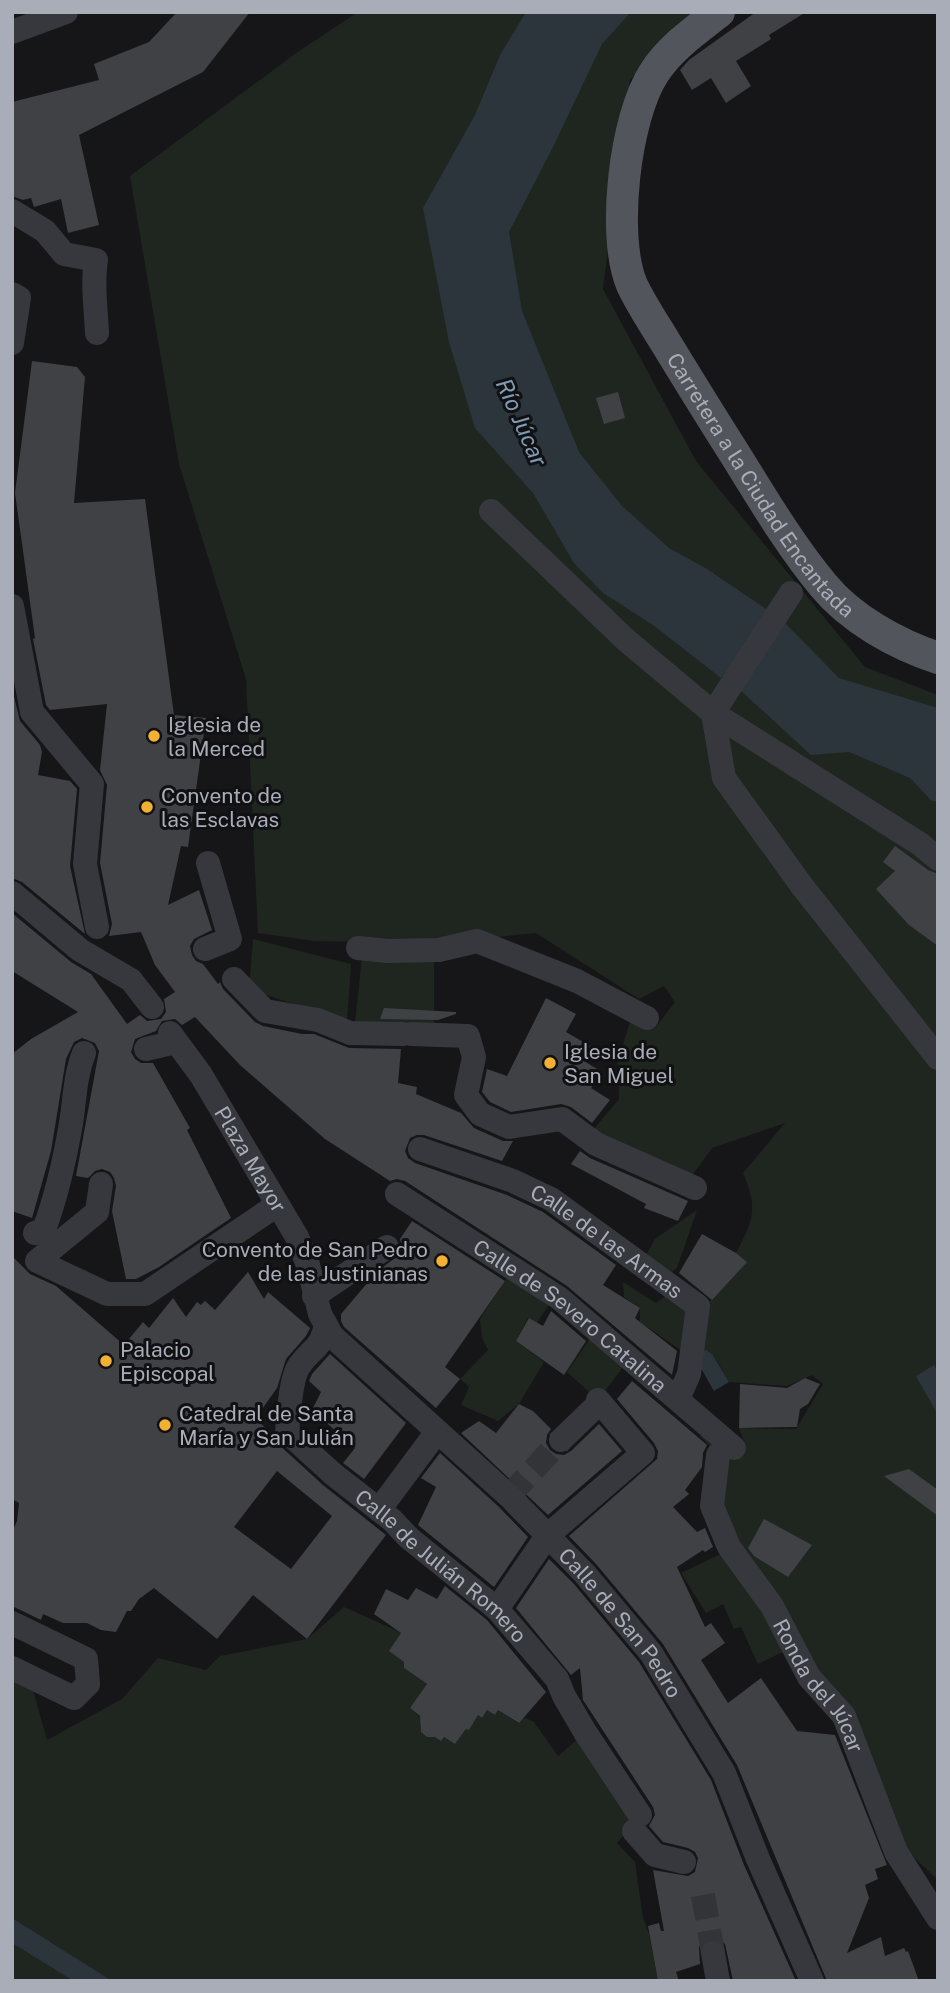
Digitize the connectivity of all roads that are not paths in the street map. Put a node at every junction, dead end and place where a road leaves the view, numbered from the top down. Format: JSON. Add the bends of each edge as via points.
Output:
{"nodes":[{"id":1,"x":66,"y":12,"type":"edge"},
{"id":2,"x":719,"y":12,"type":"edge"},
{"id":3,"x":12,"y":32,"type":"edge"},
{"id":4,"x":12,"y":211,"type":"edge"},
{"id":5,"x":12,"y":294,"type":"edge"},
{"id":6,"x":97,"y":333,"type":"dead end"},
{"id":7,"x":12,"y":343,"type":"edge"},
{"id":8,"x":491,"y":511,"type":"dead end"},
{"id":9,"x":785,"y":602,"type":"dead end"},
{"id":10,"x":12,"y":606,"type":"edge"},
{"id":11,"x":938,"y":658,"type":"edge"},
{"id":12,"x":718,"y":705,"type":"junction"},
{"id":13,"x":938,"y":859,"type":"edge"},
{"id":14,"x":208,"y":863,"type":"dead end"},
{"id":15,"x":12,"y":893,"type":"edge"},
{"id":16,"x":97,"y":927,"type":"dead end"},
{"id":17,"x":358,"y":948,"type":"dead end"},
{"id":18,"x":205,"y":949,"type":"dead end"},
{"id":19,"x":234,"y":979,"type":"dead end"},
{"id":20,"x":152,"y":1007,"type":"dead end"},
{"id":21,"x":647,"y":1018,"type":"dead end"},
{"id":22,"x":146,"y":1049,"type":"dead end"},
{"id":23,"x":84,"y":1053,"type":"dead end"},
{"id":24,"x":938,"y":1058,"type":"edge"},
{"id":25,"x":420,"y":1149,"type":"dead end"},
{"id":26,"x":101,"y":1184,"type":"dead end"},
{"id":27,"x":695,"y":1188,"type":"dead end"},
{"id":28,"x":397,"y":1194,"type":"dead end"},
{"id":29,"x":278,"y":1205,"type":"junction"},
{"id":30,"x":35,"y":1233,"type":"dead end"},
{"id":31,"x":387,"y":1247,"type":"dead end"},
{"id":32,"x":314,"y":1296,"type":"junction"},
{"id":33,"x":329,"y":1330,"type":"junction"},
{"id":34,"x":678,"y":1399,"type":"junction"},
{"id":35,"x":436,"y":1433,"type":"junction"},
{"id":36,"x":561,"y":1440,"type":"tunnel mouth"},
{"id":37,"x":726,"y":1451,"type":"joint"},
{"id":38,"x":379,"y":1510,"type":"junction"},
{"id":39,"x":548,"y":1536,"type":"junction"},
{"id":40,"x":497,"y":1609,"type":"junction"},
{"id":41,"x":12,"y":1623,"type":"edge"},
{"id":42,"x":12,"y":1668,"type":"edge"},
{"id":43,"x":669,"y":1842,"type":"dead end"},
{"id":44,"x":938,"y":1918,"type":"edge"},
{"id":45,"x":712,"y":1952,"type":"tunnel mouth"},
{"id":46,"x":718,"y":1981,"type":"edge"},
{"id":47,"x":811,"y":1981,"type":"edge"}],
"edges":[{"from":1,"to":3,"type":"street"},
{"from":2,"to":11,"type":"main road","name":"Carretera a la Ciudad Encantada","via":[[664,58],[639,100],[624,190],[627,268],[640,299],[694,389],[765,503],[824,586],[862,620]]},
{"from":4,"to":6,"type":"street","via":[[45,232],[64,254],[96,260]]},
{"from":5,"to":7,"type":"street","via":[[19,298]]},
{"from":8,"to":12,"type":"street","via":[[625,640]]},
{"from":9,"to":12,"type":"street"},
{"from":10,"to":16,"type":"street","via":[[32,712],[92,784],[85,864]]},
{"from":12,"to":13,"type":"street"},
{"from":12,"to":24,"type":"street","via":[[724,778],[802,886]]},
{"from":14,"to":18,"type":"street","via":[[230,939]]},
{"from":15,"to":20,"type":"street","via":[[80,950],[131,980]]},
{"from":17,"to":21,"type":"street","via":[[439,950],[477,941],[577,981]]},
{"from":19,"to":27,"type":"street","via":[[265,1011],[318,1020],[350,1033],[468,1036],[474,1057],[466,1095],[480,1114],[509,1126],[562,1119],[596,1144]]},
{"from":22,"to":29,"type":"street","name":"Plaza Mayor","via":[[173,1037],[201,1075]]},
{"from":23,"to":30,"type":"street","via":[[56,1198],[44,1230]]},
{"from":25,"to":34,"type":"street","name":"Calle de las Armas","via":[[551,1199],[698,1306],[689,1374]]},
{"from":26,"to":29,"type":"street","via":[[97,1212],[37,1261],[107,1293],[145,1294]]},
{"from":28,"to":34,"type":"street","name":"Calle de Severo Catalina","via":[[559,1298]]},
{"from":29,"to":32,"type":"street","name":"Plaza Mayor","via":[[306,1259]]},
{"from":31,"to":32,"type":"street"},
{"from":32,"to":33,"type":"street","name":"Plaza Mayor"},
{"from":33,"to":35,"type":"street","name":"Calle de San Pedro"},
{"from":33,"to":38,"type":"street","name":"Calle de Julián Romero","via":[[298,1367],[287,1432]]},
{"from":34,"to":37,"type":"street","name":"Calle de Severo Catalina"},
{"from":35,"to":38,"type":"street"},
{"from":35,"to":39,"type":"street","name":"Calle de San Pedro"},
{"from":36,"to":39,"type":"street","via":[[595,1405],[643,1453]]},
{"from":37,"to":44,"type":"street","name":"Ronda del Júcar","via":[[712,1506],[729,1547],[772,1606],[808,1678],[844,1716],[896,1852]]},
{"from":38,"to":40,"type":"street","name":"Calle de Julián Romero"},
{"from":39,"to":40,"type":"street"},
{"from":39,"to":47,"type":"street","name":"Calle de San Pedro","via":[[624,1618],[680,1697],[724,1773],[779,1893]]},
{"from":40,"to":43,"type":"street","name":"Calle de Julián Romero","via":[[558,1679],[655,1855],[684,1862]]},
{"from":41,"to":42,"type":"street","via":[[86,1659],[88,1684],[74,1698]]},
{"from":45,"to":46,"type":"street"}]}
